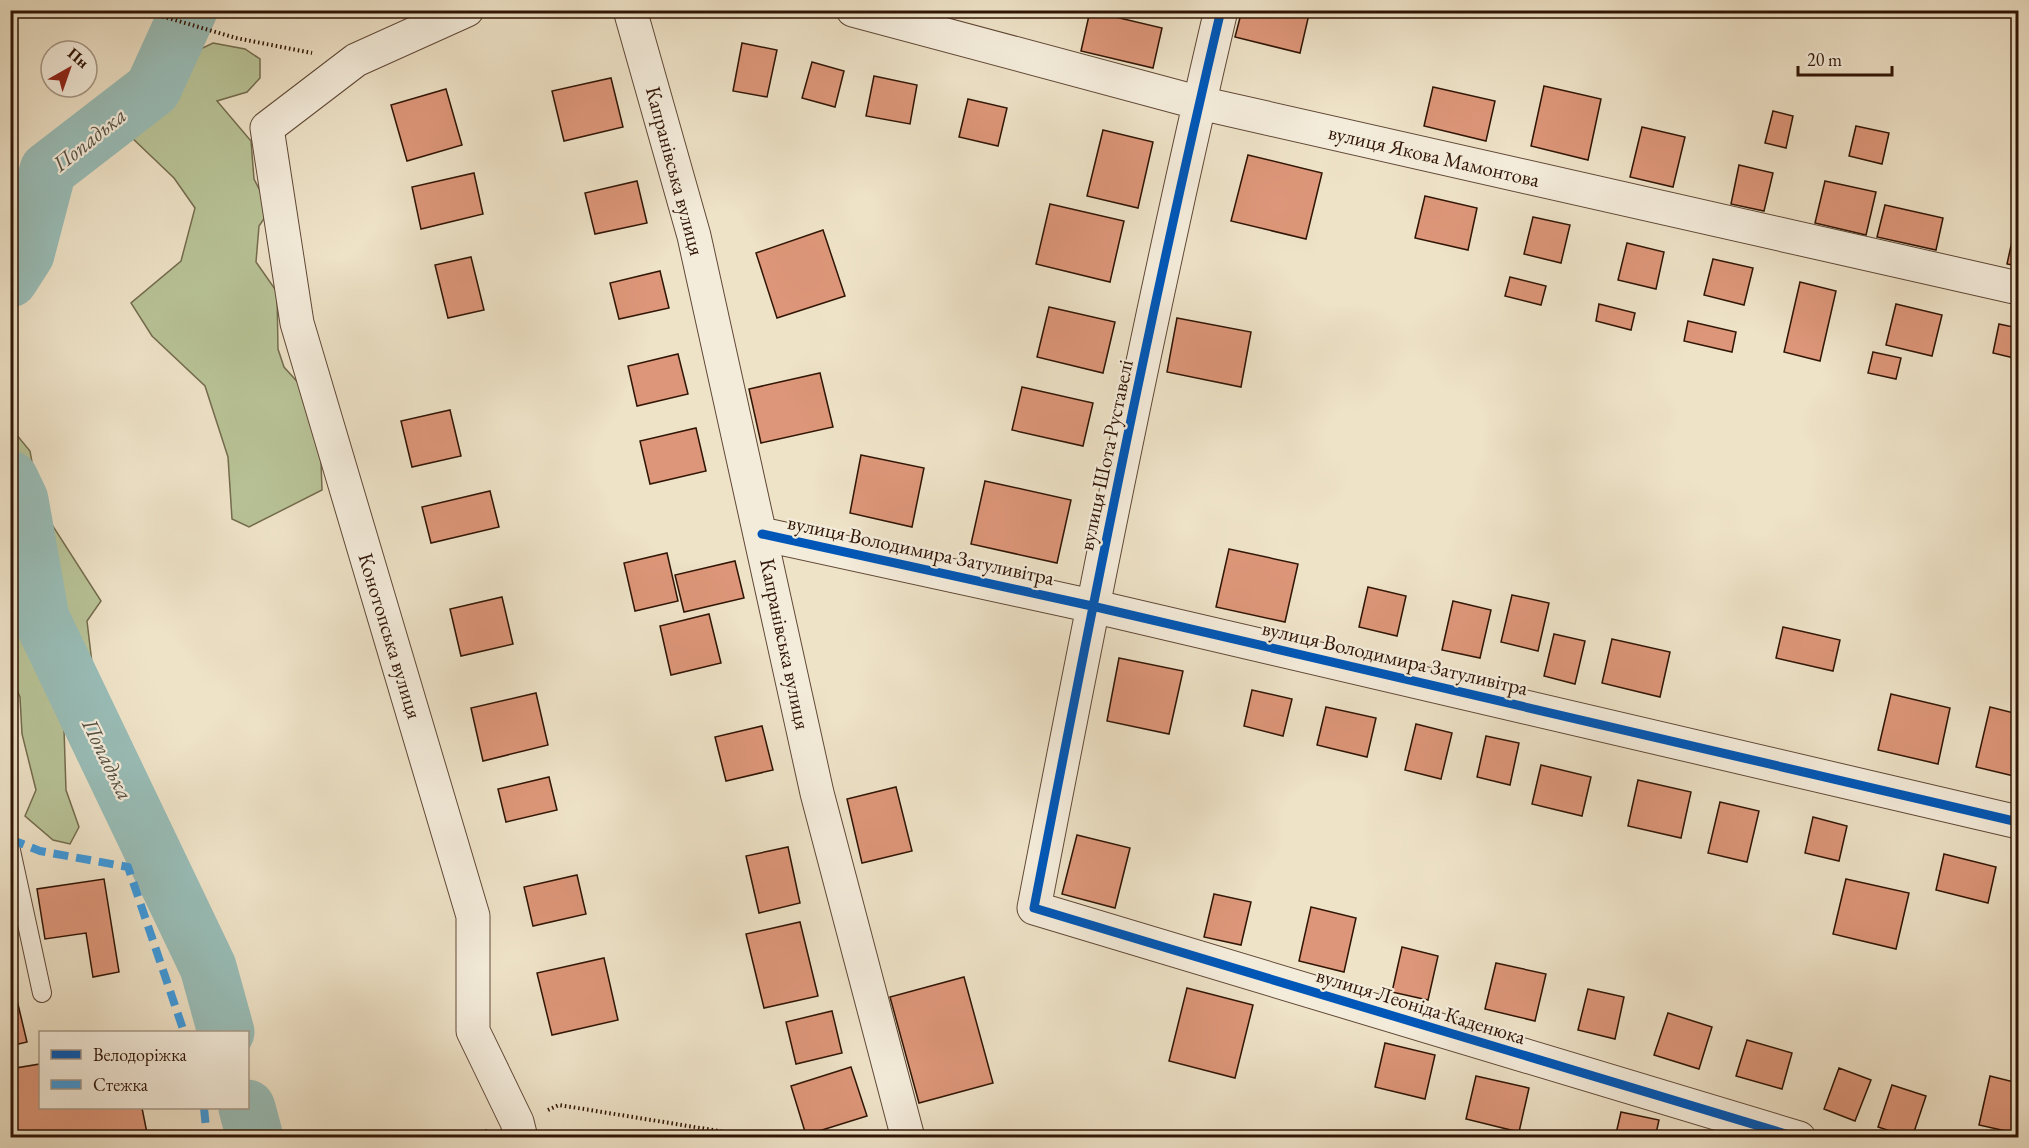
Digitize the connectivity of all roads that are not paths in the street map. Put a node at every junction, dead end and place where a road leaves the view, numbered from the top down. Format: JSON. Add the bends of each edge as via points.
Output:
{"nodes":[{"id":1,"x":467,"y":10,"type":"edge"},
{"id":2,"x":630,"y":10,"type":"edge"},
{"id":3,"x":853,"y":10,"type":"edge"},
{"id":4,"x":1221,"y":10,"type":"edge"},
{"id":5,"x":1200,"y":103,"type":"junction"},
{"id":6,"x":2019,"y":288,"type":"edge"},
{"id":7,"x":762,"y":534,"type":"junction"},
{"id":8,"x":1092,"y":606,"type":"junction"},
{"id":9,"x":2019,"y":822,"type":"edge"},
{"id":10,"x":10,"y":846,"type":"edge"},
{"id":11,"x":1034,"y":908,"type":"joint"},
{"id":12,"x":42,"y":993,"type":"dead end"},
{"id":13,"x":519,"y":1130,"type":"edge"},
{"id":14,"x":908,"y":1137,"type":"edge"},
{"id":15,"x":1799,"y":1137,"type":"edge"}],
"edges":[{"from":1,"to":13,"type":"street","name":"Конотопська вулиця","via":[[356,60],[267,128],[297,323],[473,916],[473,1031]]},
{"from":2,"to":7,"type":"street","name":"Капранівська вулиця","via":[[694,236]]},
{"from":3,"to":5,"type":"street","name":"вулиця Якова Мамонтова"},
{"from":4,"to":5,"type":"street","name":"вулиця Шота Руставелі"},
{"from":5,"to":6,"type":"street","name":"вулиця Якова Мамонтова"},
{"from":5,"to":8,"type":"street","name":"вулиця Шота Руставелі"},
{"from":7,"to":8,"type":"street","name":"вулиця Володимира Затуливітра"},
{"from":7,"to":14,"type":"street","name":"Капранівська вулиця","via":[[817,793]]},
{"from":8,"to":9,"type":"street","name":"вулиця Володимира Затуливітра"},
{"from":8,"to":11,"type":"street","name":"вулиця Шота Руставелі"},
{"from":10,"to":12,"type":"lane"},
{"from":11,"to":15,"type":"street","name":"вулиця Леоніда Каденюка"}]}
